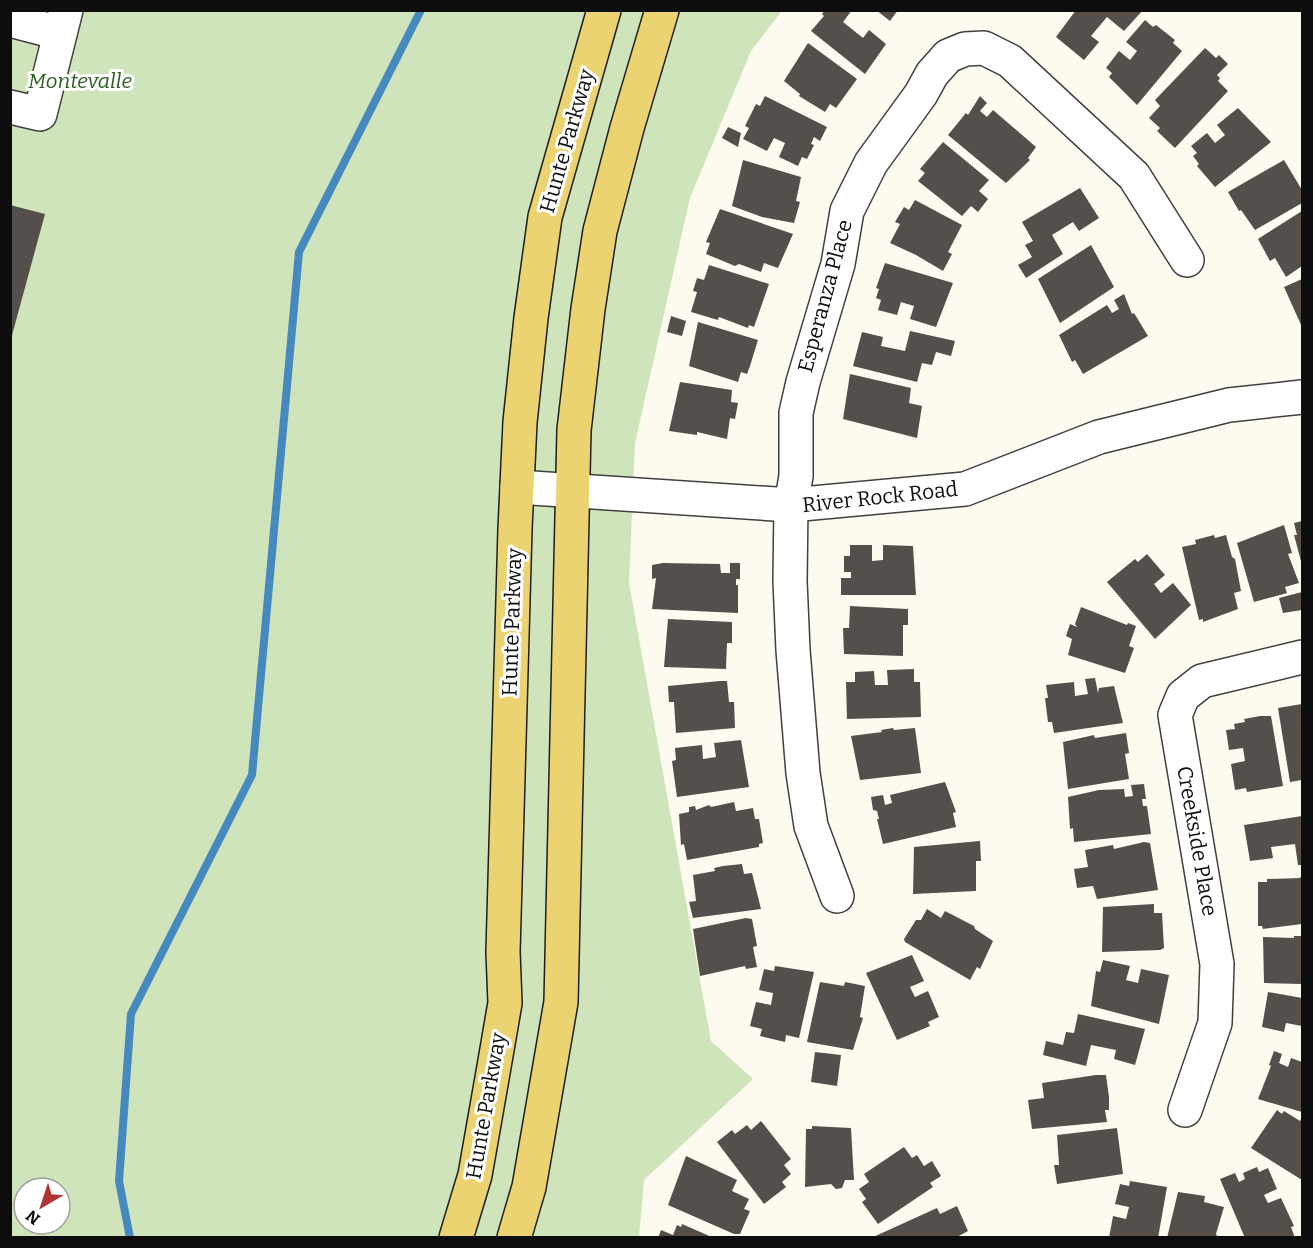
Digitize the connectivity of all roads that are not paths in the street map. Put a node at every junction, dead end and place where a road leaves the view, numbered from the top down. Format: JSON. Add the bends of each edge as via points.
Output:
{"nodes":[{"id":1,"x":604,"y":10,"type":"edge"},
{"id":2,"x":662,"y":10,"type":"edge"},
{"id":3,"x":10,"y":20,"type":"edge"},
{"id":4,"x":63,"y":22,"type":"edge"},
{"id":5,"x":10,"y":107,"type":"edge"},
{"id":6,"x":1187,"y":260,"type":"dead end"},
{"id":7,"x":1302,"y":397,"type":"edge"},
{"id":8,"x":517,"y":487,"type":"junction"},
{"id":9,"x":572,"y":490,"type":"junction"},
{"id":10,"x":791,"y":505,"type":"junction"},
{"id":11,"x":1302,"y":657,"type":"edge"},
{"id":12,"x":837,"y":896,"type":"dead end"},
{"id":13,"x":1185,"y":1110,"type":"dead end"},
{"id":14,"x":456,"y":1238,"type":"edge"},
{"id":15,"x":514,"y":1238,"type":"edge"}],
"edges":[{"from":1,"to":8,"type":"main road","name":"Hunte Parkway","via":[[545,217],[520,422]]},
{"from":2,"to":9,"type":"main road","via":[[600,231],[574,430]]},
{"from":3,"to":4,"type":"street"},
{"from":4,"to":5,"type":"street","via":[[40,114]]},
{"from":6,"to":10,"type":"street","name":"Esperanza Place","via":[[1134,176],[1010,61],[984,48],[965,49],[948,56],[871,163],[847,211],[838,264],[796,413],[796,476]]},
{"from":7,"to":10,"type":"street","name":"River Rock Road","via":[[1229,405],[1099,437],[965,489]]},
{"from":8,"to":9,"type":"street","name":"River Rock Road"},
{"from":8,"to":14,"type":"main road","name":"Hunte Parkway","via":[[503,952],[505,1003],[475,1175]]},
{"from":9,"to":10,"type":"street","name":"River Rock Road"},
{"from":9,"to":15,"type":"main road","via":[[561,1002],[529,1187]]},
{"from":10,"to":12,"type":"street","name":"Esperanza Place","via":[[793,650],[803,772],[811,826]]},
{"from":11,"to":13,"type":"street","name":"Creekside Place","via":[[1202,681],[1183,696],[1175,716],[1217,964],[1215,1023]]}]}
